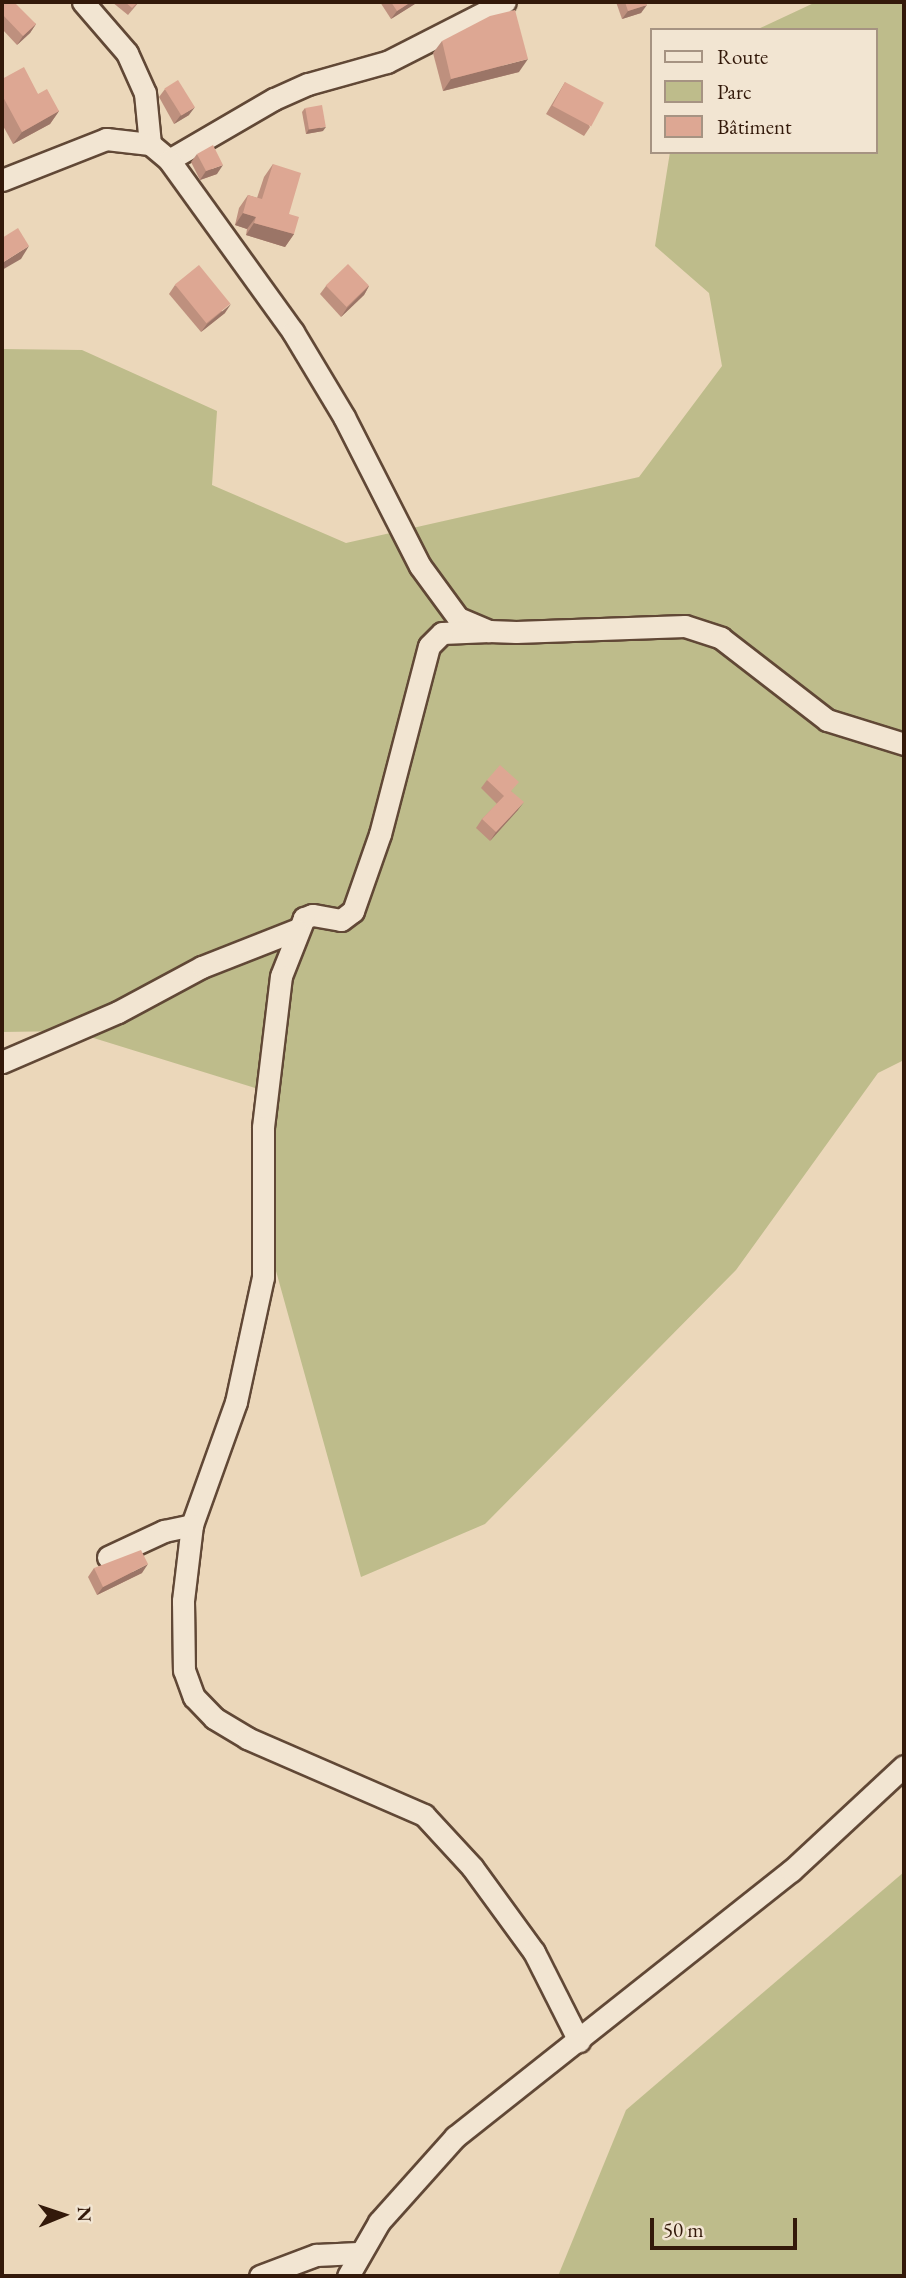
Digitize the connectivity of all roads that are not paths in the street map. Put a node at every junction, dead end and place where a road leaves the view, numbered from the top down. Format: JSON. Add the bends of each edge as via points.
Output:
{"nodes":[{"id":1,"x":83,"y":2,"type":"edge"},
{"id":2,"x":505,"y":2,"type":"edge"},
{"id":3,"x":150,"y":144,"type":"junction"},
{"id":4,"x":169,"y":160,"type":"junction"},
{"id":5,"x":2,"y":180,"type":"edge"},
{"id":6,"x":489,"y":631,"type":"junction"},
{"id":7,"x":904,"y":744,"type":"edge"},
{"id":8,"x":296,"y":930,"type":"junction"},
{"id":9,"x":2,"y":1062,"type":"edge"},
{"id":10,"x":192,"y":1525,"type":"junction"},
{"id":11,"x":108,"y":1557,"type":"dead end"},
{"id":12,"x":904,"y":1766,"type":"edge"},
{"id":13,"x":579,"y":2040,"type":"junction"},
{"id":14,"x":358,"y":2253,"type":"junction"},
{"id":15,"x":260,"y":2276,"type":"edge"},
{"id":16,"x":348,"y":2276,"type":"edge"}],
"edges":[{"from":1,"to":3,"type":"street","via":[[127,53],[145,93]]},
{"from":2,"to":4,"type":"street","via":[[387,62],[308,84],[274,99]]},
{"from":3,"to":4,"type":"street"},
{"from":3,"to":5,"type":"street","via":[[106,139]]},
{"from":4,"to":6,"type":"street","via":[[293,332],[440,598],[458,618]]},
{"from":6,"to":7,"type":"street","via":[[685,626],[721,638],[827,720]]},
{"from":6,"to":8,"type":"street","via":[[442,634],[429,646],[380,834],[353,912],[341,920],[312,915]]},
{"from":8,"to":9,"type":"street","via":[[202,967],[118,1012]]},
{"from":8,"to":10,"type":"street","via":[[281,976],[263,1127],[263,1277],[236,1402]]},
{"from":10,"to":11,"type":"street","via":[[164,1531]]},
{"from":10,"to":13,"type":"street","via":[[183,1601],[184,1670],[194,1697],[214,1718],[247,1738],[424,1815],[472,1867],[534,1952]]},
{"from":12,"to":13,"type":"street","via":[[791,1871]]},
{"from":13,"to":14,"type":"street","via":[[454,2137],[412,2182]]},
{"from":14,"to":15,"type":"street","via":[[316,2255]]},
{"from":14,"to":16,"type":"street"}]}
